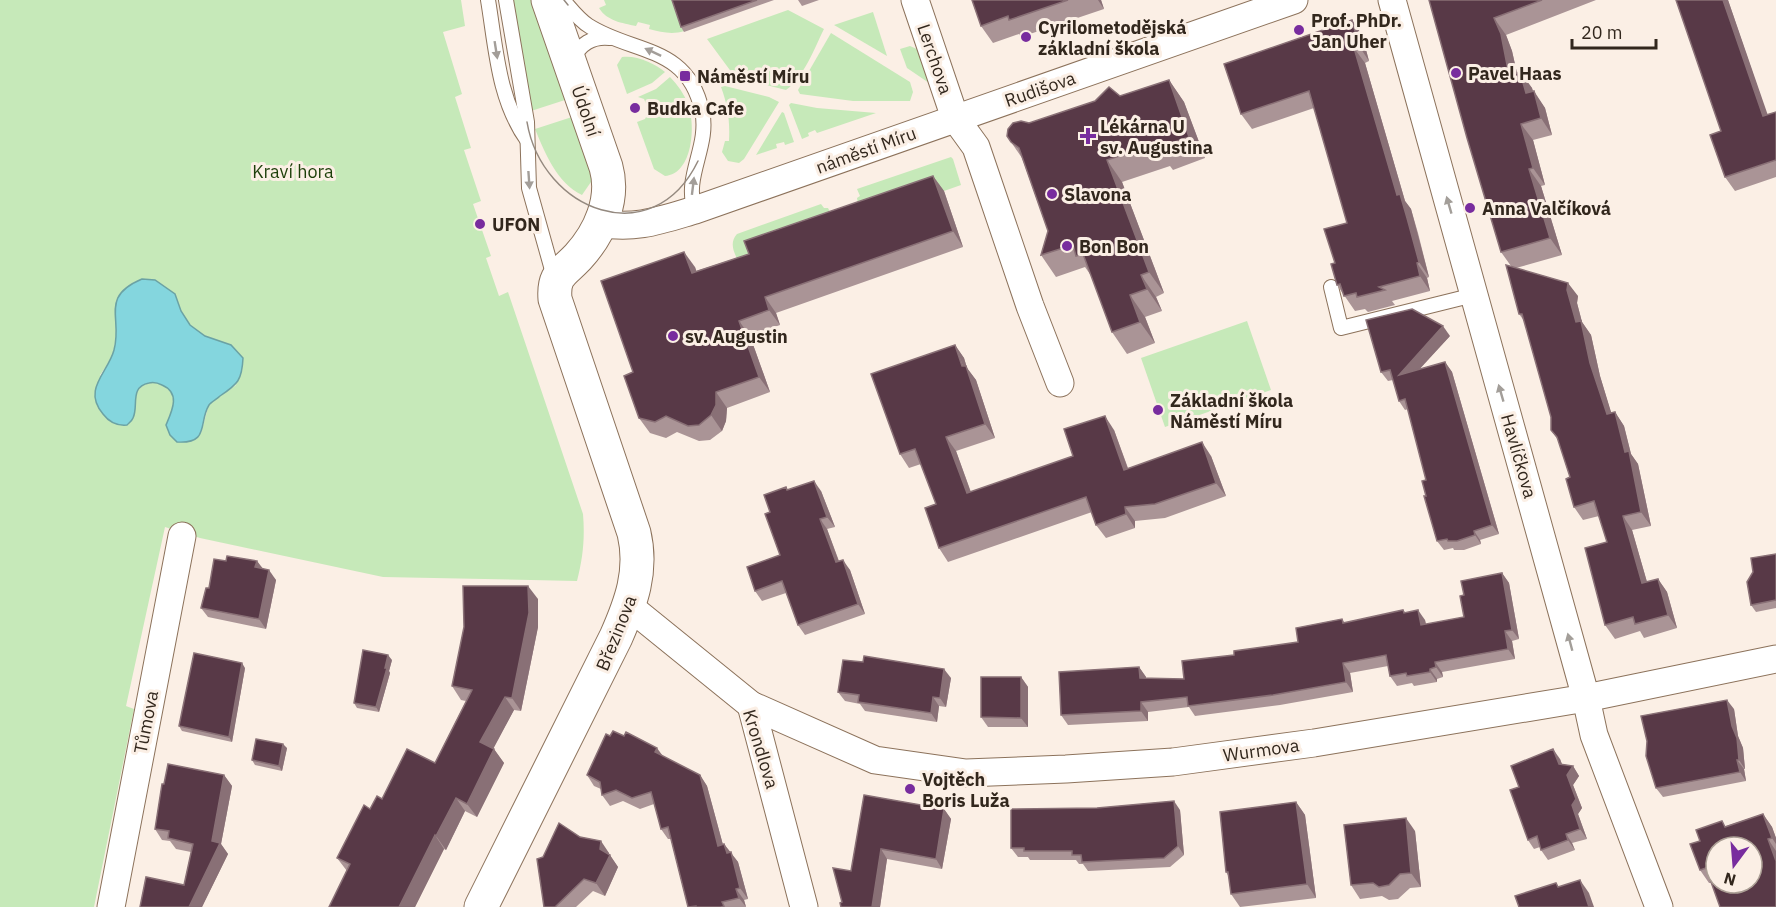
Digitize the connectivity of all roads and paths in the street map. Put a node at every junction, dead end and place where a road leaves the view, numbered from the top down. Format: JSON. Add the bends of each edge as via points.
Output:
{"nodes":[{"id":1,"x":488,"y":0,"type":"edge"},
{"id":2,"x":506,"y":0,"type":"edge"},
{"id":3,"x":548,"y":0,"type":"edge"},
{"id":4,"x":563,"y":0,"type":"edge"},
{"id":5,"x":915,"y":0,"type":"edge"},
{"id":6,"x":1294,"y":0,"type":"edge"},
{"id":7,"x":1392,"y":0,"type":"edge"},
{"id":8,"x":615,"y":39,"type":"junction"},
{"id":9,"x":572,"y":70,"type":"junction"},
{"id":10,"x":955,"y":118,"type":"junction"},
{"id":11,"x":527,"y":140,"type":"junction"},
{"id":12,"x":695,"y":210,"type":"junction"},
{"id":13,"x":599,"y":224,"type":"junction"},
{"id":14,"x":1331,"y":287,"type":"edge"},
{"id":15,"x":556,"y":295,"type":"junction"},
{"id":16,"x":1474,"y":295,"type":"junction"},
{"id":17,"x":1060,"y":383,"type":"dead end"},
{"id":18,"x":182,"y":536,"type":"dead end"},
{"id":19,"x":630,"y":607,"type":"junction"},
{"id":20,"x":1776,"y":659,"type":"edge"},
{"id":21,"x":1586,"y":698,"type":"junction"},
{"id":22,"x":752,"y":705,"type":"junction"},
{"id":23,"x":111,"y":907,"type":"edge"},
{"id":24,"x":481,"y":907,"type":"edge"},
{"id":25,"x":804,"y":907,"type":"edge"},
{"id":26,"x":1659,"y":907,"type":"edge"}],
"edges":[{"from":1,"to":11,"type":"lane","one_way":true,"via":[[506,99]]},
{"from":2,"to":11,"type":"lane"},
{"from":3,"to":9,"type":"street","name":"Údolní"},
{"from":4,"to":8,"type":"lane","via":[[589,26]]},
{"from":5,"to":10,"type":"street","name":"Lerchova"},
{"from":6,"to":10,"type":"street","name":"Rudišova"},
{"from":16,"to":7,"type":"street","name":"Havlíčkova","one_way":true},
{"from":8,"to":9,"type":"lane","via":[[599,37],[585,43],[575,55]]},
{"from":12,"to":8,"type":"lane","one_way":true,"via":[[692,182],[704,131],[697,95],[686,76],[666,59]]},
{"from":9,"to":13,"type":"street","name":"Údolní","via":[[608,177],[609,195]]},
{"from":10,"to":12,"type":"street","name":"náměstí Míru"},
{"from":10,"to":17,"type":"street","via":[[976,147]]},
{"from":11,"to":15,"type":"lane","one_way":true,"via":[[529,188]]},
{"from":12,"to":13,"type":"street","name":"náměstí Míru","via":[[629,227]]},
{"from":13,"to":15,"type":"street","via":[[584,249],[562,270]]},
{"from":14,"to":16,"type":"lane","via":[[1341,328]]},
{"from":15,"to":19,"type":"street","name":"Březinova","via":[[637,545]]},
{"from":21,"to":16,"type":"street","name":"Havlíčkova","one_way":true},
{"from":18,"to":23,"type":"street","name":"Tůmova"},
{"from":19,"to":22,"type":"street","name":"Krondlova"},
{"from":19,"to":24,"type":"street","name":"Březinova"},
{"from":20,"to":21,"type":"street","name":"Wurmova"},
{"from":21,"to":22,"type":"street","name":"Wurmova","via":[[1173,762],[966,773],[875,760]]},
{"from":21,"to":26,"type":"street","name":"Havlíčkova","via":[[1594,735]]},
{"from":22,"to":25,"type":"street","name":"Krondlova"}]}
